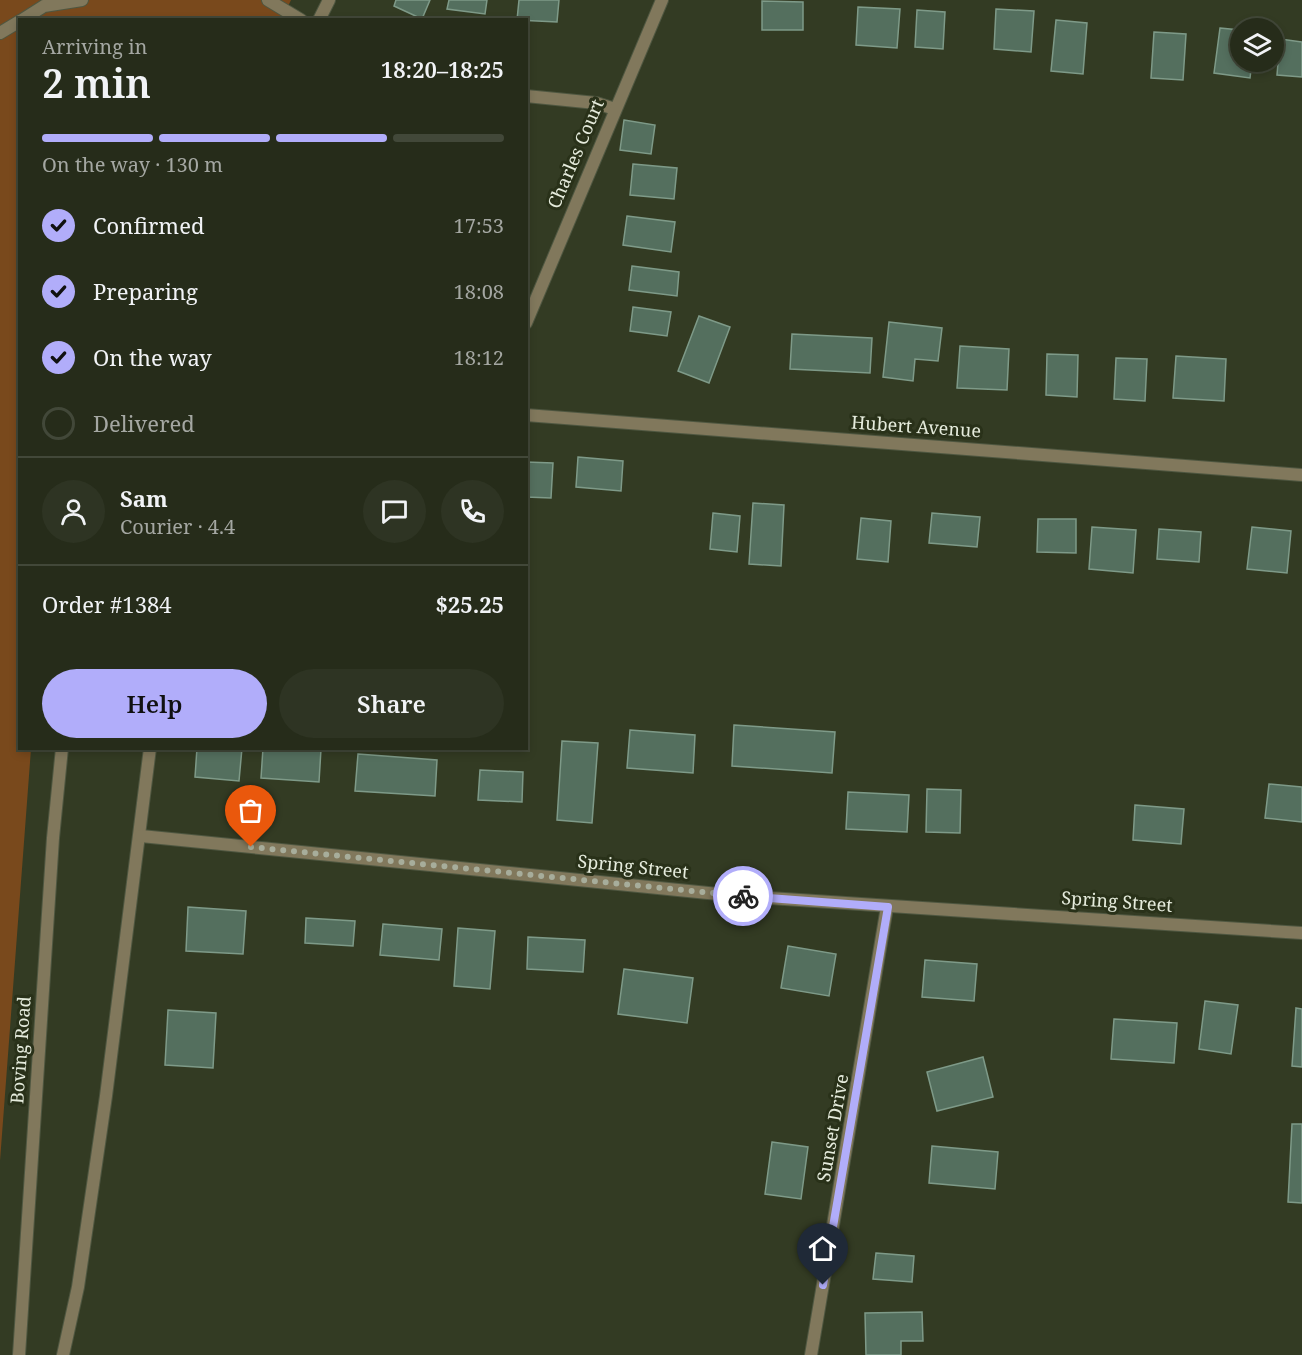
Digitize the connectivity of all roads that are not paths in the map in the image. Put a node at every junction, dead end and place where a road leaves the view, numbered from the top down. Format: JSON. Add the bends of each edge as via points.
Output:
{"nodes":[{"id":1,"x":82,"y":0,"type":"edge"},
{"id":2,"x":268,"y":0,"type":"edge"},
{"id":3,"x":329,"y":0,"type":"edge"},
{"id":4,"x":662,"y":0,"type":"edge"},
{"id":5,"x":24,"y":18,"type":"edge"},
{"id":6,"x":298,"y":18,"type":"edge"},
{"id":7,"x":320,"y":18,"type":"edge"},
{"id":8,"x":18,"y":22,"type":"edge"},
{"id":9,"x":0,"y":33,"type":"edge"},
{"id":10,"x":528,"y":96,"type":"edge"},
{"id":11,"x":615,"y":109,"type":"junction"},
{"id":12,"x":528,"y":318,"type":"edge"},
{"id":13,"x":528,"y":415,"type":"edge"},
{"id":14,"x":1302,"y":475,"type":"edge"},
{"id":15,"x":62,"y":750,"type":"edge"},
{"id":16,"x":150,"y":750,"type":"edge"},
{"id":17,"x":141,"y":836,"type":"junction"},
{"id":18,"x":888,"y":907,"type":"junction"},
{"id":19,"x":1302,"y":933,"type":"edge"},
{"id":20,"x":19,"y":1355,"type":"edge"},
{"id":21,"x":63,"y":1355,"type":"edge"},
{"id":22,"x":812,"y":1355,"type":"edge"}],
"edges":[{"from":1,"to":5,"type":"street","via":[[44,6]]},
{"from":2,"to":6,"type":"street"},
{"from":3,"to":7,"type":"street"},
{"from":4,"to":11,"type":"street","name":"Charles Court"},
{"from":8,"to":9,"type":"street"},
{"from":10,"to":11,"type":"street","via":[[596,103]]},
{"from":11,"to":12,"type":"street","name":"Charles Court"},
{"from":13,"to":14,"type":"street","name":"Hubert Avenue"},
{"from":15,"to":20,"type":"street","name":"Boving Road"},
{"from":16,"to":17,"type":"street"},
{"from":17,"to":18,"type":"street","name":"Spring Street","via":[[738,896]]},
{"from":17,"to":21,"type":"street","via":[[78,1287]]},
{"from":18,"to":19,"type":"street","name":"Spring Street"},
{"from":18,"to":22,"type":"street","name":"Sunset Drive"}]}
